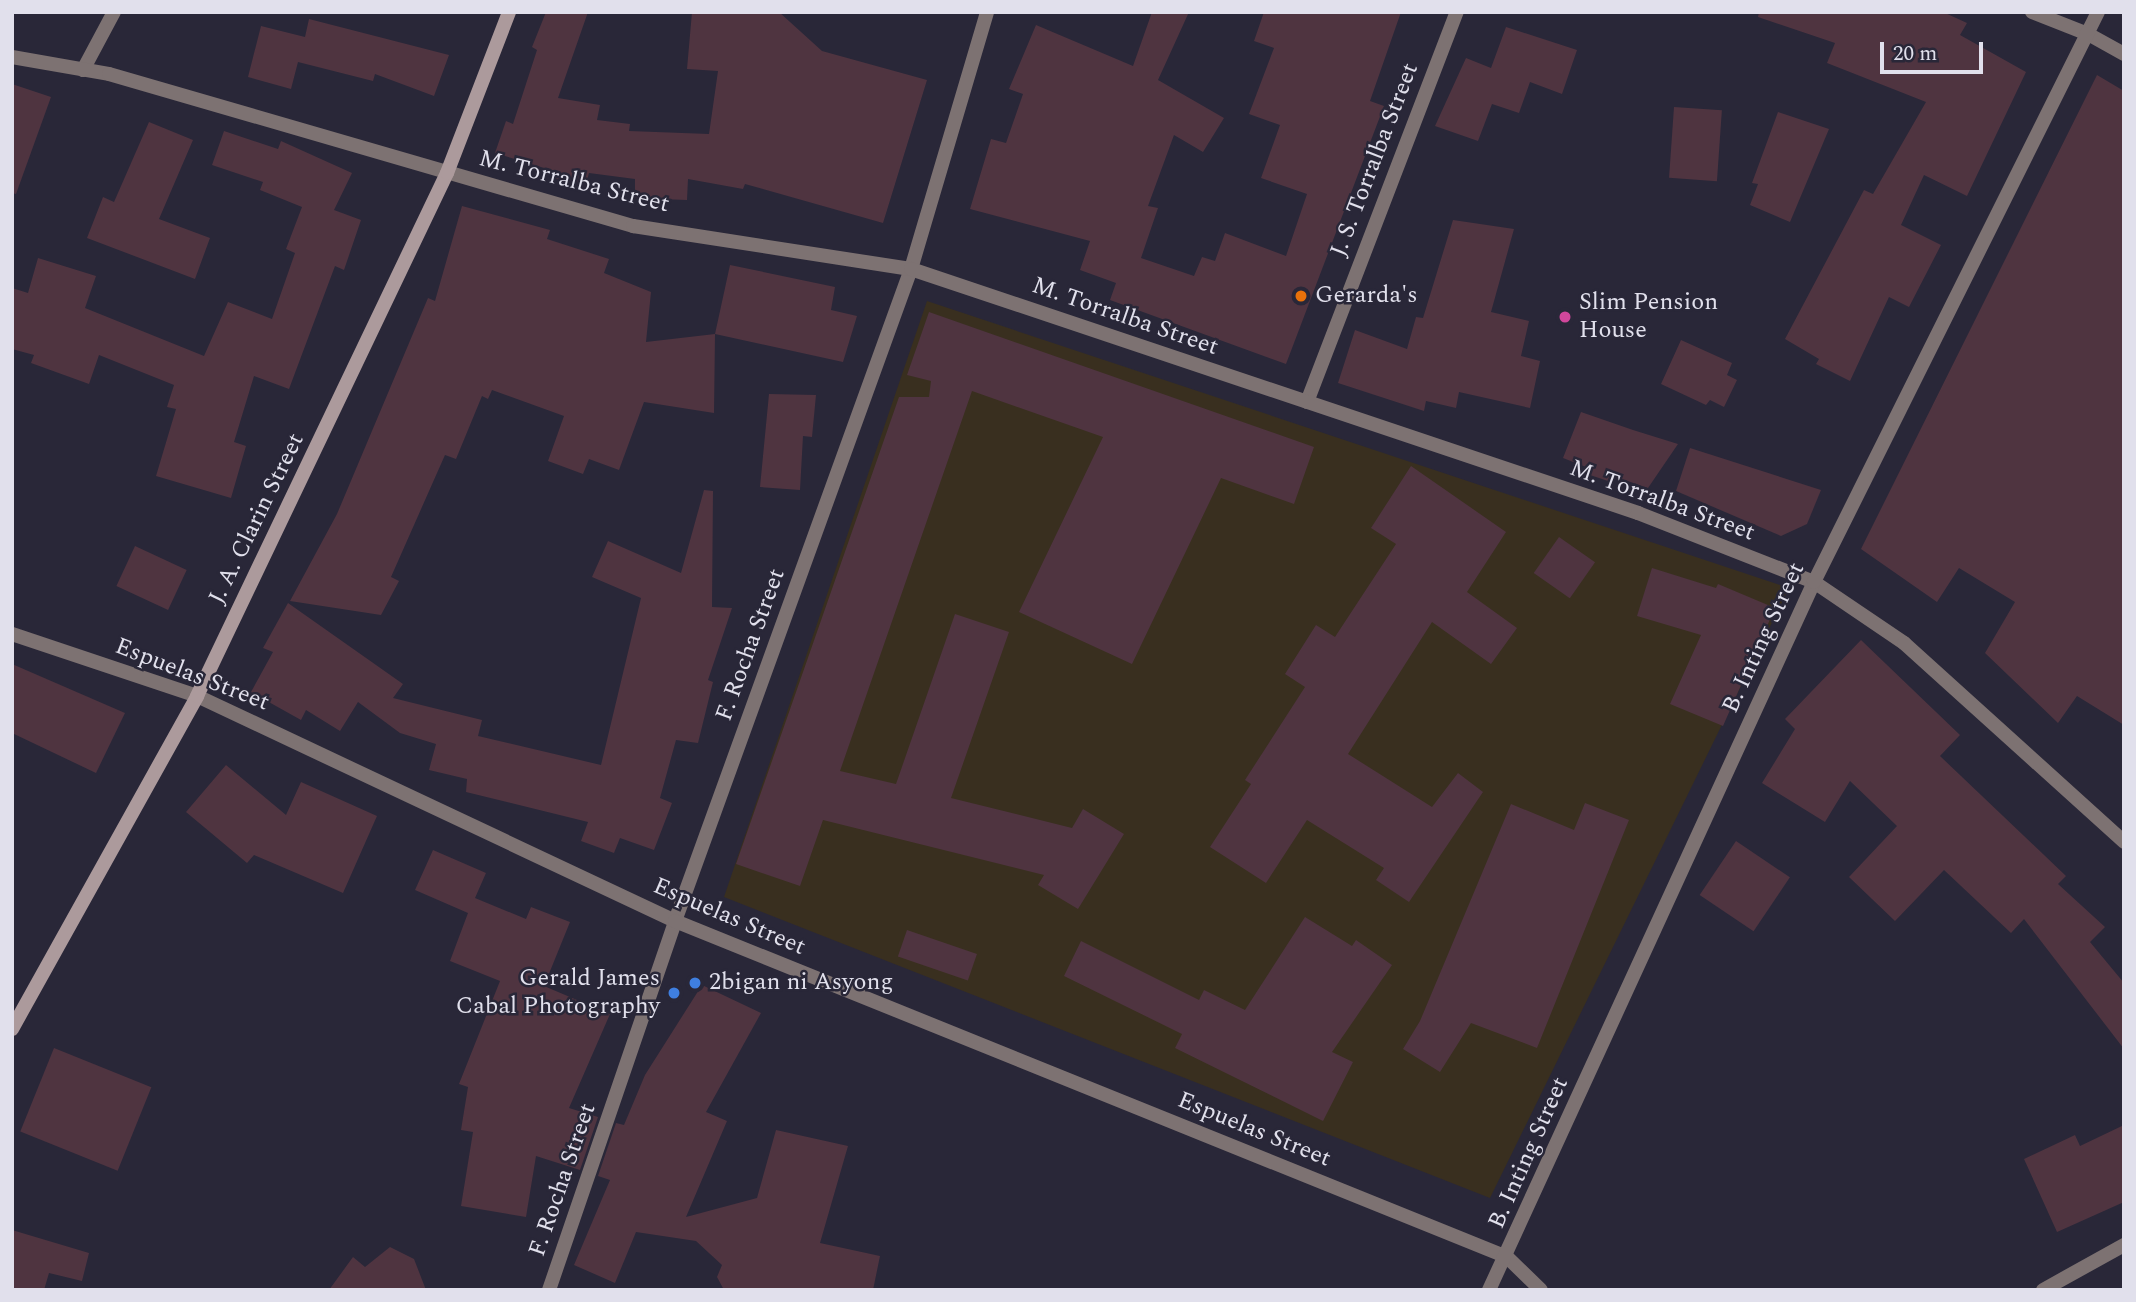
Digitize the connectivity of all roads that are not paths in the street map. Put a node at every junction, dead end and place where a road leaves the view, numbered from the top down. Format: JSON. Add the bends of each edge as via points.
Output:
{"nodes":[{"id":1,"x":114,"y":12,"type":"edge"},
{"id":2,"x":509,"y":12,"type":"edge"},
{"id":3,"x":987,"y":12,"type":"edge"},
{"id":4,"x":1457,"y":12,"type":"edge"},
{"id":5,"x":2032,"y":12,"type":"edge"},
{"id":6,"x":2098,"y":12,"type":"edge"},
{"id":7,"x":2088,"y":34,"type":"junction"},
{"id":8,"x":2124,"y":54,"type":"edge"},
{"id":9,"x":12,"y":57,"type":"edge"},
{"id":10,"x":83,"y":69,"type":"junction"},
{"id":11,"x":447,"y":173,"type":"junction"},
{"id":12,"x":911,"y":269,"type":"junction"},
{"id":13,"x":1307,"y":402,"type":"junction"},
{"id":14,"x":1814,"y":582,"type":"junction"},
{"id":15,"x":12,"y":634,"type":"edge"},
{"id":16,"x":197,"y":696,"type":"junction"},
{"id":17,"x":2124,"y":842,"type":"edge"},
{"id":18,"x":675,"y":921,"type":"junction"},
{"id":19,"x":12,"y":1029,"type":"edge"},
{"id":20,"x":2124,"y":1245,"type":"edge"},
{"id":21,"x":1507,"y":1256,"type":"junction"},
{"id":22,"x":549,"y":1290,"type":"edge"},
{"id":23,"x":1489,"y":1290,"type":"edge"},
{"id":24,"x":1541,"y":1290,"type":"edge"},
{"id":25,"x":2043,"y":1290,"type":"edge"}],
"edges":[{"from":1,"to":10,"type":"street"},
{"from":2,"to":11,"type":"main road","name":"J. A. Clarin Street"},
{"from":3,"to":12,"type":"street","name":"F. Rocha Street"},
{"from":4,"to":13,"type":"street","name":"J. S. Torralba Street"},
{"from":5,"to":7,"type":"street"},
{"from":6,"to":7,"type":"street","name":"B. Inting Street"},
{"from":7,"to":8,"type":"street"},
{"from":7,"to":14,"type":"street","name":"B. Inting Street"},
{"from":9,"to":10,"type":"street","name":"M. Torralba Street"},
{"from":10,"to":11,"type":"street","name":"M. Torralba Street"},
{"from":11,"to":12,"type":"street","name":"M. Torralba Street","via":[[632,226]]},
{"from":11,"to":16,"type":"main road","name":"J. A. Clarin Street"},
{"from":12,"to":13,"type":"street","name":"M. Torralba Street"},
{"from":12,"to":18,"type":"street","name":"F. Rocha Street"},
{"from":13,"to":14,"type":"street","name":"M. Torralba Street","via":[[1638,513]]},
{"from":14,"to":17,"type":"street","name":"M. Torralba Street","via":[[1904,643]]},
{"from":14,"to":21,"type":"street","name":"B. Inting Street"},
{"from":15,"to":16,"type":"street","name":"Espuelas Street"},
{"from":16,"to":18,"type":"street","name":"Espuelas Street"},
{"from":16,"to":19,"type":"main road","name":"J. A. Clarin Street"},
{"from":18,"to":21,"type":"street","name":"Espuelas Street"},
{"from":18,"to":22,"type":"street","name":"F. Rocha Street"},
{"from":20,"to":25,"type":"street"},
{"from":21,"to":23,"type":"street","name":"B. Inting Street"},
{"from":21,"to":24,"type":"street","name":"Espuelas Street"}]}
